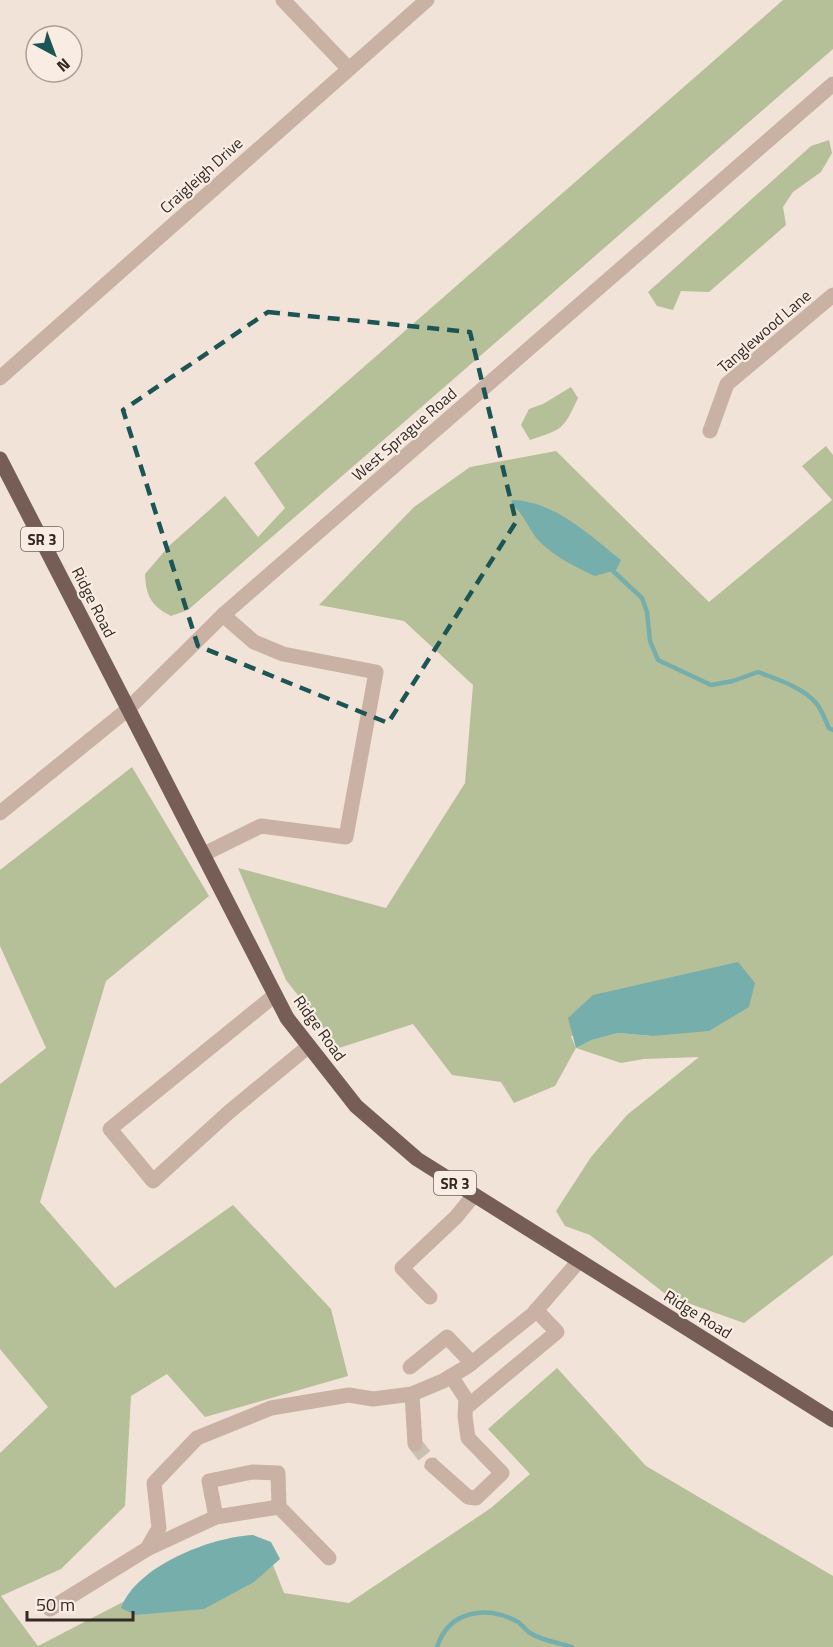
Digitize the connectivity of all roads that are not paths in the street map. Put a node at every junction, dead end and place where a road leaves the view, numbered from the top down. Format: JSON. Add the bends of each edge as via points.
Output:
{"nodes":[{"id":1,"x":283,"y":0,"type":"edge"},
{"id":2,"x":427,"y":0,"type":"edge"},
{"id":3,"x":348,"y":68,"type":"junction"},
{"id":4,"x":833,"y":84,"type":"edge"},
{"id":5,"x":833,"y":295,"type":"edge"},
{"id":6,"x":0,"y":378,"type":"edge"},
{"id":7,"x":710,"y":431,"type":"dead end"},
{"id":8,"x":0,"y":459,"type":"edge"},
{"id":9,"x":223,"y":615,"type":"junction"},
{"id":10,"x":127,"y":710,"type":"junction"},
{"id":11,"x":0,"y":813,"type":"edge"},
{"id":12,"x":204,"y":854,"type":"junction"},
{"id":13,"x":275,"y":995,"type":"junction"},
{"id":14,"x":309,"y":1046,"type":"junction"},
{"id":15,"x":474,"y":1195,"type":"junction"},
{"id":16,"x":579,"y":1261,"type":"junction"},
{"id":17,"x":430,"y":1297,"type":"dead end"},
{"id":18,"x":536,"y":1310,"type":"junction"},
{"id":19,"x":472,"y":1363,"type":"junction"},
{"id":20,"x":410,"y":1367,"type":"dead end"},
{"id":21,"x":451,"y":1376,"type":"junction"},
{"id":22,"x":412,"y":1394,"type":"junction"},
{"id":23,"x":468,"y":1406,"type":"junction"},
{"id":24,"x":833,"y":1420,"type":"edge"},
{"id":25,"x":415,"y":1444,"type":"tunnel mouth"},
{"id":26,"x":432,"y":1465,"type":"tunnel mouth"},
{"id":27,"x":279,"y":1507,"type":"junction"},
{"id":28,"x":216,"y":1517,"type":"junction"},
{"id":29,"x":147,"y":1549,"type":"junction"},
{"id":30,"x":328,"y":1558,"type":"dead end"},
{"id":31,"x":50,"y":1609,"type":"dead end"}],
"edges":[{"from":1,"to":3,"type":"street"},
{"from":2,"to":3,"type":"street","name":"Craigleigh Drive"},
{"from":3,"to":6,"type":"street","name":"Craigleigh Drive"},
{"from":4,"to":9,"type":"street","name":"West Sprague Road"},
{"from":5,"to":7,"type":"street","name":"Tanglewood Lane","via":[[727,384]]},
{"from":8,"to":10,"type":"main road","name":"Ridge Road","number":"SR 3","via":[[85,620]]},
{"from":9,"to":10,"type":"street","name":"West Sprague Road"},
{"from":9,"to":12,"type":"street","via":[[254,642],[283,654],[376,672],[346,837],[261,826]]},
{"from":10,"to":11,"type":"street","name":"West Sprague Road"},
{"from":10,"to":12,"type":"main road","name":"Ridge Road","number":"SR 3"},
{"from":12,"to":13,"type":"main road","name":"Ridge Road","number":"SR 3"},
{"from":13,"to":14,"type":"main road","name":"Ridge Road","number":"SR 3"},
{"from":13,"to":14,"type":"street","via":[[110,1129],[153,1181]]},
{"from":14,"to":15,"type":"main road","name":"Ridge Road","number":"SR 3","via":[[357,1106],[417,1159]]},
{"from":15,"to":16,"type":"main road","name":"Ridge Road","number":"SR 3"},
{"from":15,"to":17,"type":"street","via":[[402,1268]]},
{"from":16,"to":18,"type":"street"},
{"from":16,"to":24,"type":"main road","name":"Ridge Road","number":"SR 3"},
{"from":18,"to":19,"type":"street"},
{"from":18,"to":23,"type":"street","via":[[557,1332]]},
{"from":19,"to":20,"type":"street","via":[[447,1337]]},
{"from":19,"to":21,"type":"street"},
{"from":21,"to":22,"type":"street"},
{"from":21,"to":23,"type":"street"},
{"from":22,"to":25,"type":"street"},
{"from":22,"to":29,"type":"street","via":[[306,1400],[271,1408],[197,1438],[154,1483],[159,1528]]},
{"from":23,"to":26,"type":"street","via":[[468,1438],[502,1473],[476,1498],[468,1497]]},
{"from":27,"to":28,"type":"street"},
{"from":27,"to":28,"type":"street","via":[[278,1473],[252,1472],[209,1481]]},
{"from":27,"to":30,"type":"street"},
{"from":28,"to":29,"type":"street"},
{"from":29,"to":31,"type":"street"}]}
